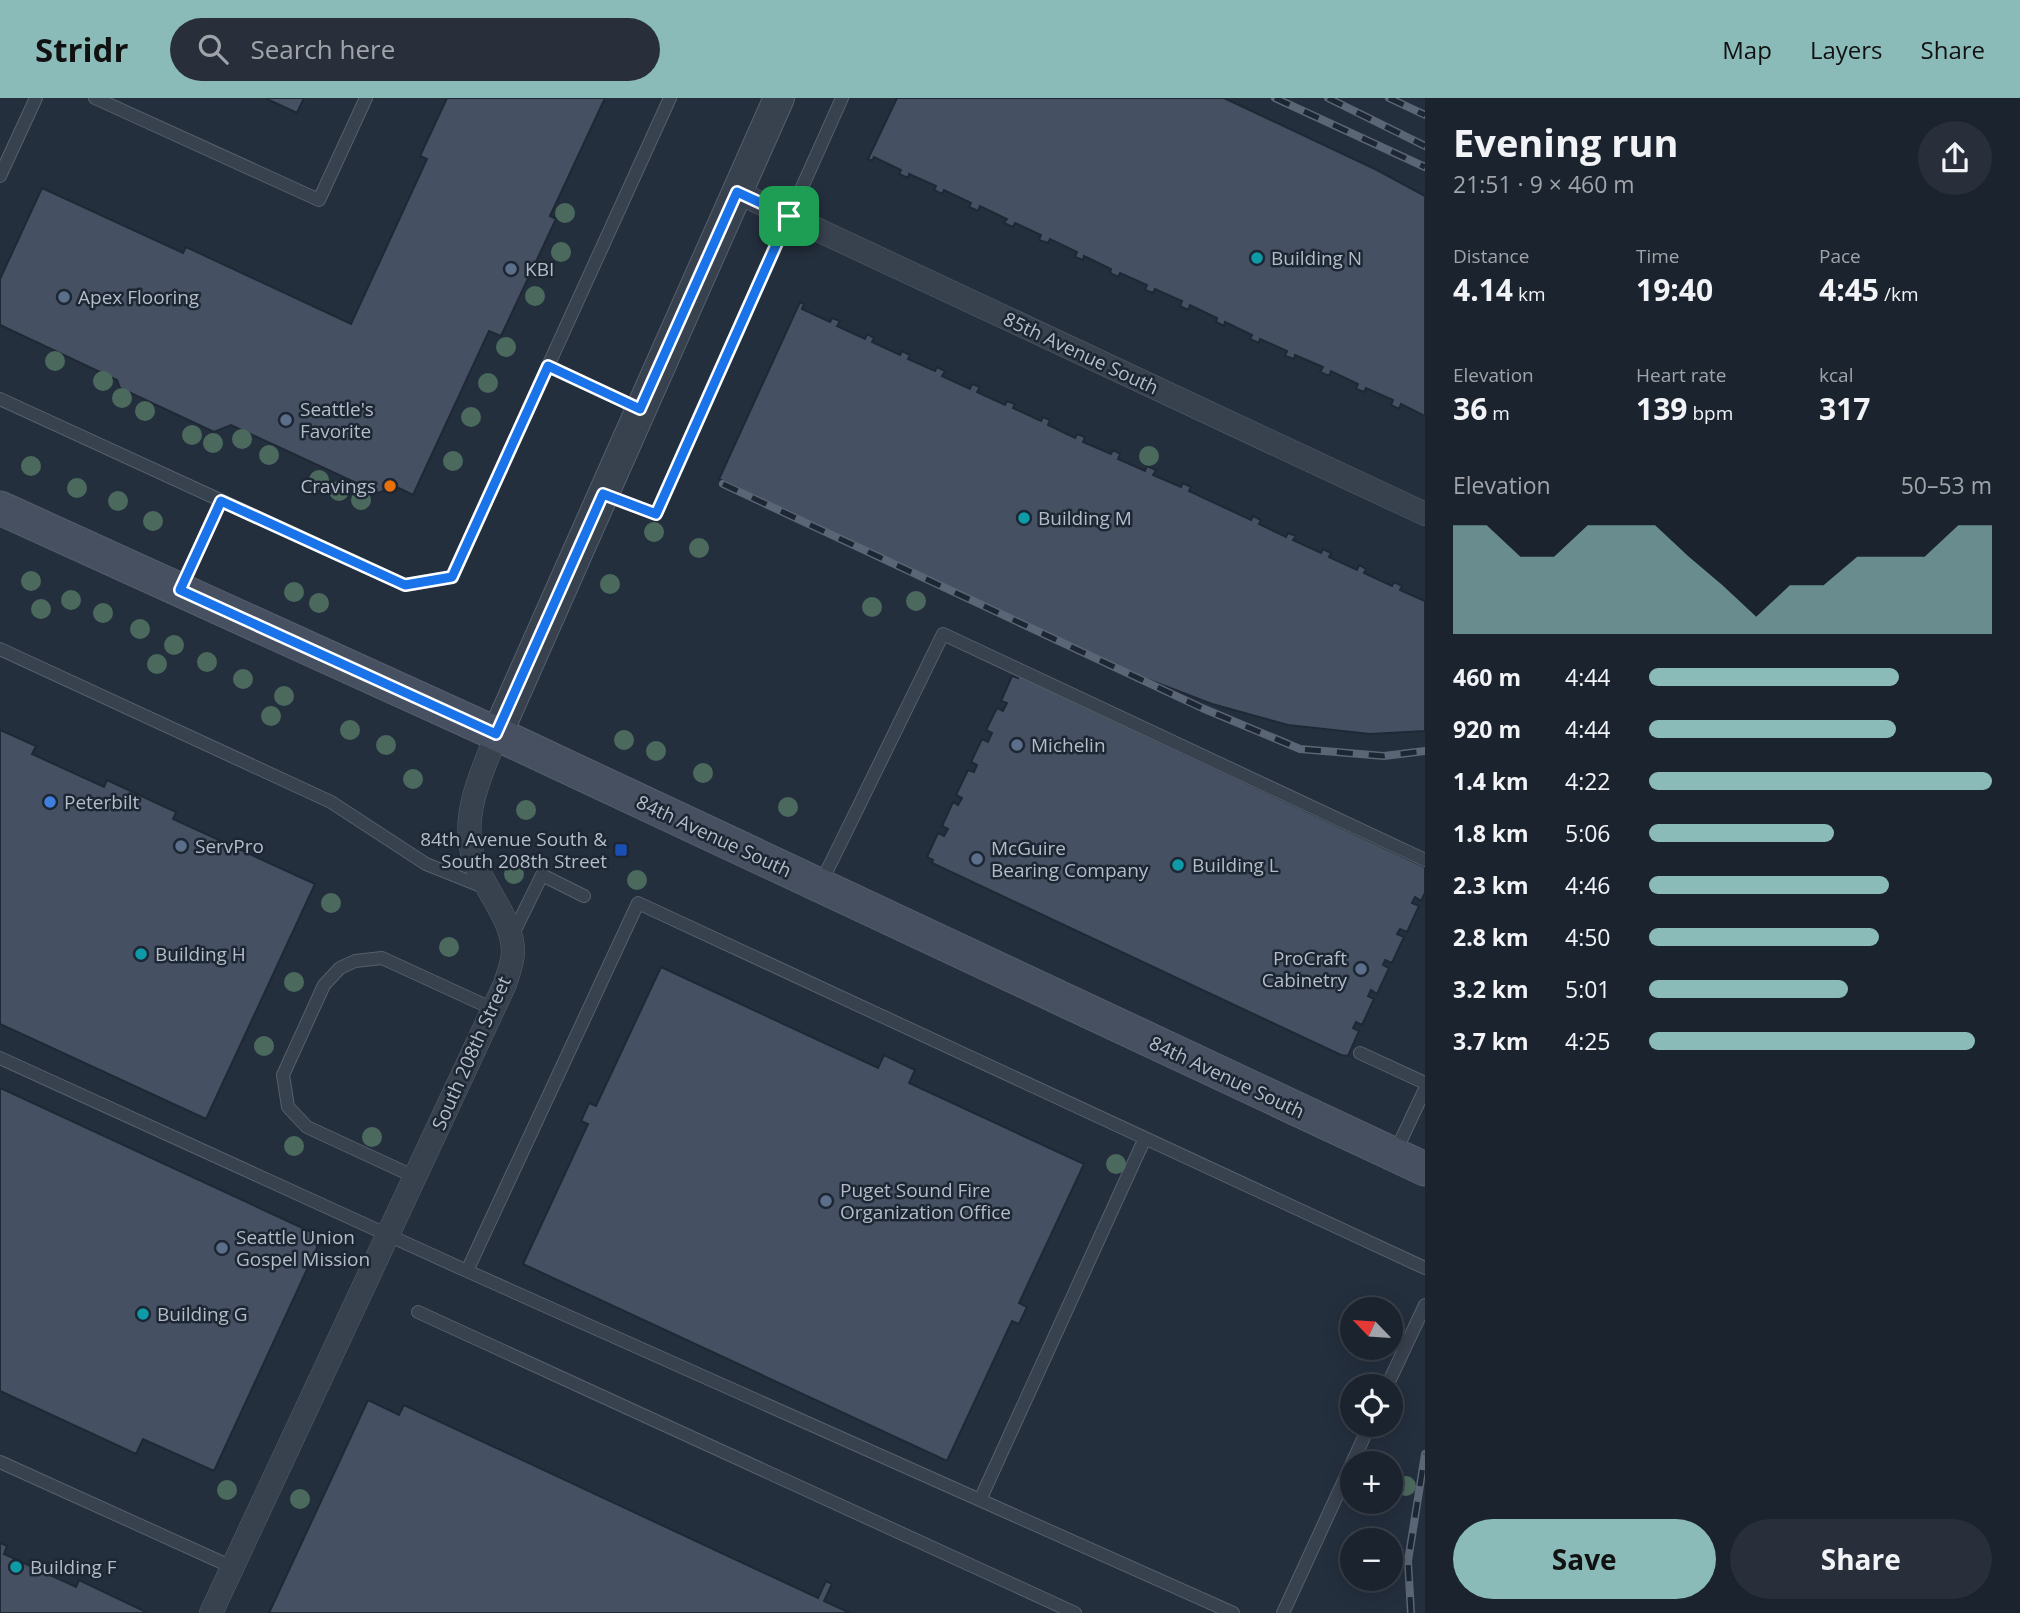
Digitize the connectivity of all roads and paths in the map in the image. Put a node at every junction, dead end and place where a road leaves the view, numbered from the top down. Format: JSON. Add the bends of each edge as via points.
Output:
{"nodes":[{"id":1,"x":36,"y":98,"type":"edge"},
{"id":2,"x":95,"y":98,"type":"edge"},
{"id":3,"x":366,"y":98,"type":"edge"},
{"id":4,"x":670,"y":98,"type":"edge"},
{"id":5,"x":842,"y":98,"type":"edge"},
{"id":6,"x":777,"y":99,"type":"edge"},
{"id":7,"x":0,"y":176,"type":"edge"},
{"id":8,"x":737,"y":192,"type":"junction"},
{"id":9,"x":789,"y":216,"type":"junction"},
{"id":10,"x":548,"y":366,"type":"junction"},
{"id":11,"x":0,"y":399,"type":"edge"},
{"id":12,"x":640,"y":409,"type":"junction"},
{"id":13,"x":603,"y":494,"type":"junction"},
{"id":14,"x":221,"y":501,"type":"junction"},
{"id":15,"x":0,"y":508,"type":"edge"},
{"id":16,"x":1425,"y":513,"type":"edge"},
{"id":17,"x":180,"y":590,"type":"junction"},
{"id":18,"x":0,"y":649,"type":"edge"},
{"id":19,"x":496,"y":734,"type":"junction"},
{"id":20,"x":1425,"y":860,"type":"edge"},
{"id":21,"x":820,"y":886,"type":"junction"},
{"id":22,"x":486,"y":888,"type":"junction"},
{"id":23,"x":584,"y":896,"type":"dead end"},
{"id":24,"x":511,"y":938,"type":"junction"},
{"id":25,"x":493,"y":1009,"type":"junction"},
{"id":26,"x":1360,"y":1053,"type":"dead end"},
{"id":27,"x":0,"y":1058,"type":"edge"},
{"id":28,"x":1425,"y":1083,"type":"edge"},
{"id":29,"x":1425,"y":1089,"type":"edge"},
{"id":30,"x":1145,"y":1138,"type":"junction"},
{"id":31,"x":1394,"y":1155,"type":"junction"},
{"id":32,"x":1425,"y":1170,"type":"edge"},
{"id":33,"x":415,"y":1177,"type":"junction"},
{"id":34,"x":388,"y":1234,"type":"junction"},
{"id":35,"x":1425,"y":1268,"type":"edge"},
{"id":36,"x":467,"y":1271,"type":"junction"},
{"id":37,"x":1425,"y":1305,"type":"edge"},
{"id":38,"x":418,"y":1312,"type":"dead end"},
{"id":39,"x":1393,"y":1374,"type":"edge"},
{"id":40,"x":1364,"y":1437,"type":"edge"},
{"id":41,"x":0,"y":1462,"type":"edge"},
{"id":42,"x":980,"y":1500,"type":"junction"},
{"id":43,"x":232,"y":1567,"type":"junction"},
{"id":44,"x":211,"y":1613,"type":"edge"},
{"id":45,"x":1075,"y":1613,"type":"edge"},
{"id":46,"x":1233,"y":1613,"type":"edge"},
{"id":47,"x":1283,"y":1613,"type":"edge"}],
"edges":[{"from":1,"to":7,"type":"lane"},
{"from":2,"to":3,"type":"lane","via":[[319,201]]},
{"from":4,"to":10,"type":"lane"},
{"from":5,"to":9,"type":"lane"},
{"from":6,"to":8,"type":"street"},
{"from":8,"to":9,"type":"street","name":"85th Avenue South"},
{"from":8,"to":12,"type":"street"},
{"from":9,"to":13,"type":"lane","via":[[656,514]]},
{"from":9,"to":16,"type":"street","name":"85th Avenue South"},
{"from":10,"to":12,"type":"lane"},
{"from":10,"to":14,"type":"lane","via":[[452,577],[405,585]]},
{"from":11,"to":14,"type":"lane"},
{"from":12,"to":13,"type":"street"},
{"from":13,"to":19,"type":"street"},
{"from":14,"to":17,"type":"lane"},
{"from":15,"to":17,"type":"main road","name":"84th Avenue South"},
{"from":17,"to":19,"type":"main road","name":"84th Avenue South"},
{"from":18,"to":22,"type":"lane","via":[[331,802],[426,864]]},
{"from":19,"to":21,"type":"main road","name":"84th Avenue South"},
{"from":19,"to":22,"type":"street","via":[[476,787],[470,819],[472,853]]},
{"from":20,"to":21,"type":"lane","via":[[943,634]]},
{"from":21,"to":31,"type":"main road","name":"84th Avenue South"},
{"from":22,"to":24,"type":"street"},
{"from":23,"to":24,"type":"lane","via":[[542,875]]},
{"from":24,"to":25,"type":"street","name":"South 208th Street","via":[[513,955]]},
{"from":25,"to":33,"type":"street","name":"South 208th Street"},
{"from":25,"to":33,"type":"lane","via":[[382,958],[355,961],[340,968],[324,985],[284,1075],[289,1107],[307,1127]]},
{"from":26,"to":28,"type":"lane"},
{"from":27,"to":34,"type":"lane"},
{"from":29,"to":31,"type":"lane"},
{"from":30,"to":35,"type":"lane"},
{"from":30,"to":36,"type":"lane","via":[[638,903]]},
{"from":30,"to":42,"type":"lane"},
{"from":31,"to":32,"type":"main road","name":"84th Avenue South"},
{"from":33,"to":34,"type":"street","name":"South 208th Street"},
{"from":34,"to":36,"type":"lane"},
{"from":34,"to":43,"type":"street","name":"South 208th Street"},
{"from":36,"to":42,"type":"lane"},
{"from":37,"to":39,"type":"lane"},
{"from":38,"to":45,"type":"lane"},
{"from":40,"to":47,"type":"lane"},
{"from":41,"to":43,"type":"lane"},
{"from":42,"to":46,"type":"lane"},
{"from":43,"to":44,"type":"street","name":"South 208th Street"}]}
